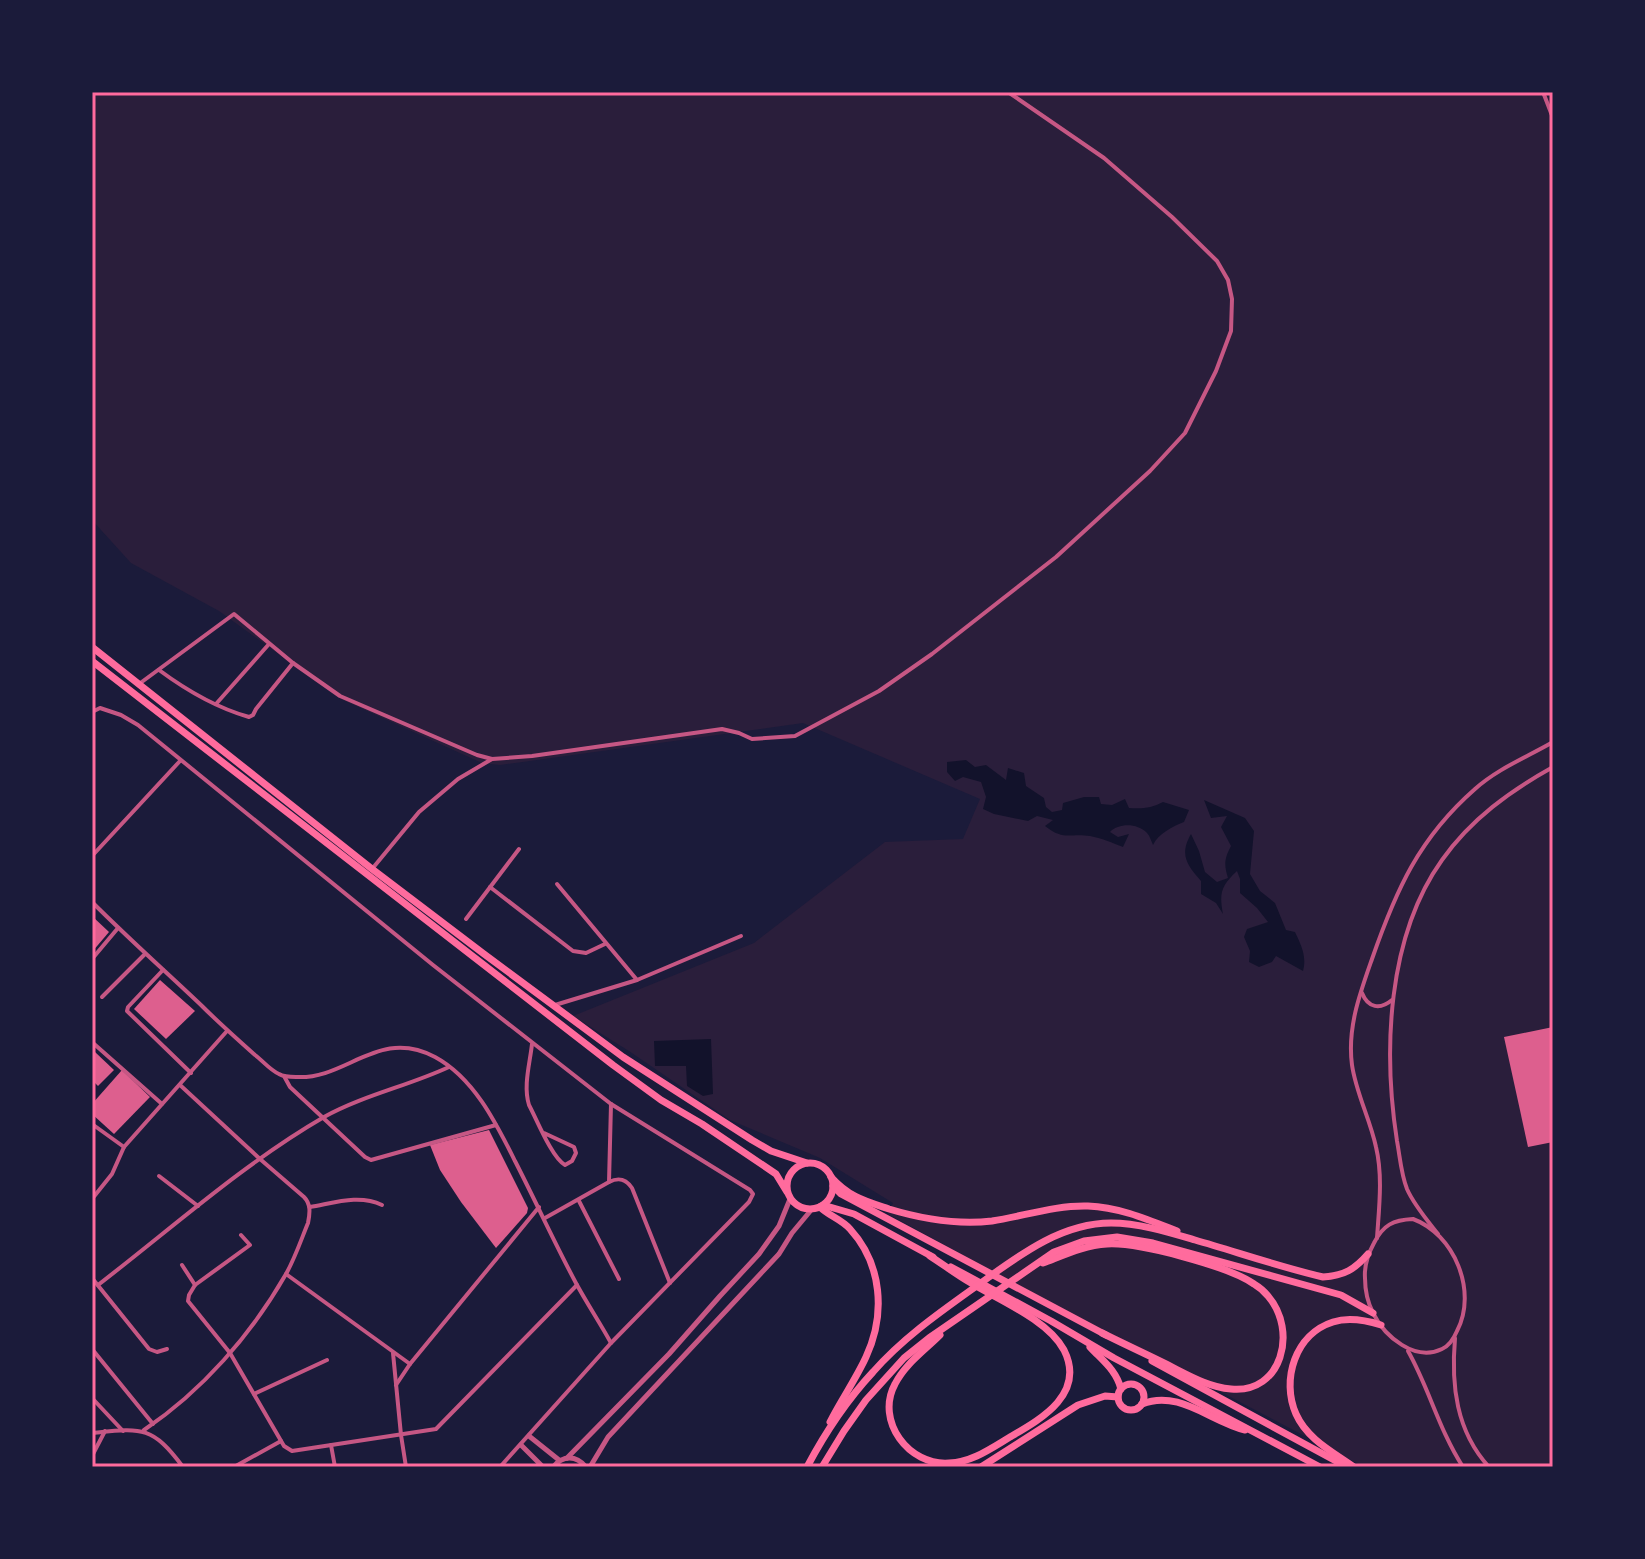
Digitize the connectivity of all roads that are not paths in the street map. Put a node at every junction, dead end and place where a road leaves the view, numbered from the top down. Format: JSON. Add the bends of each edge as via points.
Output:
{"nodes":[{"id":1,"x":1008,"y":92,"type":"edge"},
{"id":2,"x":1543,"y":92,"type":"edge"},
{"id":3,"x":1553,"y":118,"type":"edge"},
{"id":4,"x":269,"y":644,"type":"junction"},
{"id":5,"x":92,"y":647,"type":"edge"},
{"id":6,"x":92,"y":661,"type":"edge"},
{"id":7,"x":293,"y":663,"type":"junction"},
{"id":8,"x":159,"y":670,"type":"junction"},
{"id":9,"x":139,"y":684,"type":"junction"},
{"id":10,"x":216,"y":704,"type":"junction"},
{"id":11,"x":92,"y":712,"type":"edge"},
{"id":12,"x":1553,"y":742,"type":"edge"},
{"id":13,"x":492,"y":759,"type":"junction"},
{"id":14,"x":180,"y":760,"type":"junction"},
{"id":15,"x":1553,"y":767,"type":"edge"},
{"id":16,"x":519,"y":849,"type":"dead end"},
{"id":17,"x":92,"y":856,"type":"edge"},
{"id":18,"x":372,"y":869,"type":"junction"},
{"id":19,"x":557,"y":884,"type":"dead end"},
{"id":20,"x":490,"y":887,"type":"junction"},
{"id":21,"x":92,"y":902,"type":"edge"},
{"id":22,"x":466,"y":919,"type":"dead end"},
{"id":23,"x":118,"y":928,"type":"junction"},
{"id":24,"x":741,"y":936,"type":"dead end"},
{"id":25,"x":605,"y":944,"type":"junction"},
{"id":26,"x":145,"y":954,"type":"junction"},
{"id":27,"x":92,"y":959,"type":"edge"},
{"id":28,"x":163,"y":970,"type":"junction"},
{"id":29,"x":637,"y":980,"type":"junction"},
{"id":30,"x":1361,"y":991,"type":"junction"},
{"id":31,"x":102,"y":997,"type":"dead end"},
{"id":32,"x":1393,"y":1000,"type":"junction"},
{"id":33,"x":555,"y":1005,"type":"junction"},
{"id":34,"x":227,"y":1031,"type":"junction"},
{"id":35,"x":92,"y":1044,"type":"edge"},
{"id":36,"x":532,"y":1044,"type":"junction"},
{"id":37,"x":449,"y":1067,"type":"junction"},
{"id":38,"x":191,"y":1073,"type":"junction"},
{"id":39,"x":284,"y":1076,"type":"junction"},
{"id":40,"x":180,"y":1085,"type":"junction"},
{"id":41,"x":162,"y":1104,"type":"junction"},
{"id":42,"x":611,"y":1104,"type":"junction"},
{"id":43,"x":323,"y":1118,"type":"junction"},
{"id":44,"x":92,"y":1124,"type":"edge"},
{"id":45,"x":496,"y":1125,"type":"junction"},
{"id":46,"x":544,"y":1133,"type":"junction"},
{"id":47,"x":124,"y":1147,"type":"junction"},
{"id":48,"x":260,"y":1159,"type":"junction"},
{"id":49,"x":807,"y":1163,"type":"junction"},
{"id":50,"x":159,"y":1176,"type":"dead end"},
{"id":51,"x":609,"y":1182,"type":"junction"},
{"id":52,"x":832,"y":1182,"type":"junction"},
{"id":53,"x":789,"y":1195,"type":"junction"},
{"id":54,"x":92,"y":1199,"type":"edge"},
{"id":55,"x":579,"y":1201,"type":"junction"},
{"id":56,"x":382,"y":1205,"type":"dead end"},
{"id":57,"x":198,"y":1206,"type":"junction"},
{"id":58,"x":309,"y":1207,"type":"junction"},
{"id":59,"x":539,"y":1207,"type":"junction"},
{"id":60,"x":818,"y":1207,"type":"junction"},
{"id":61,"x":545,"y":1218,"type":"junction"},
{"id":62,"x":1438,"y":1234,"type":"junction"},
{"id":63,"x":241,"y":1235,"type":"dead end"},
{"id":64,"x":1377,"y":1238,"type":"junction"},
{"id":65,"x":1220,"y":1247,"type":"junction"},
{"id":66,"x":1368,"y":1254,"type":"junction"},
{"id":67,"x":930,"y":1256,"type":"junction"},
{"id":68,"x":182,"y":1265,"type":"dead end"},
{"id":69,"x":1030,"y":1268,"type":"junction"},
{"id":70,"x":286,"y":1274,"type":"junction"},
{"id":71,"x":92,"y":1278,"type":"edge"},
{"id":72,"x":619,"y":1279,"type":"dead end"},
{"id":73,"x":670,"y":1283,"type":"junction"},
{"id":74,"x":98,"y":1285,"type":"junction"},
{"id":75,"x":195,"y":1285,"type":"junction"},
{"id":76,"x":577,"y":1285,"type":"junction"},
{"id":77,"x":1373,"y":1313,"type":"junction"},
{"id":78,"x":949,"y":1324,"type":"junction"},
{"id":79,"x":1381,"y":1325,"type":"junction"},
{"id":80,"x":1102,"y":1333,"type":"junction"},
{"id":81,"x":1456,"y":1335,"type":"junction"},
{"id":82,"x":1086,"y":1342,"type":"junction"},
{"id":83,"x":611,"y":1343,"type":"junction"},
{"id":84,"x":1407,"y":1348,"type":"junction"},
{"id":85,"x":92,"y":1349,"type":"edge"},
{"id":86,"x":167,"y":1349,"type":"dead end"},
{"id":87,"x":230,"y":1353,"type":"junction"},
{"id":88,"x":393,"y":1353,"type":"junction"},
{"id":89,"x":327,"y":1360,"type":"dead end"},
{"id":90,"x":410,"y":1364,"type":"junction"},
{"id":91,"x":396,"y":1385,"type":"junction"},
{"id":92,"x":1119,"y":1393,"type":"junction"},
{"id":93,"x":254,"y":1394,"type":"junction"},
{"id":94,"x":92,"y":1398,"type":"edge"},
{"id":95,"x":1142,"y":1404,"type":"junction"},
{"id":96,"x":153,"y":1424,"type":"junction"},
{"id":97,"x":144,"y":1430,"type":"junction"},
{"id":98,"x":105,"y":1431,"type":"junction"},
{"id":99,"x":123,"y":1431,"type":"junction"},
{"id":100,"x":92,"y":1433,"type":"edge"},
{"id":101,"x":1258,"y":1433,"type":"junction"},
{"id":102,"x":401,"y":1435,"type":"junction"},
{"id":103,"x":529,"y":1436,"type":"junction"},
{"id":104,"x":281,"y":1440,"type":"junction"},
{"id":105,"x":331,"y":1445,"type":"junction"},
{"id":106,"x":521,"y":1445,"type":"junction"},
{"id":107,"x":817,"y":1449,"type":"junction"},
{"id":108,"x":92,"y":1456,"type":"edge"},
{"id":109,"x":567,"y":1458,"type":"junction"},
{"id":110,"x":559,"y":1460,"type":"junction"},
{"id":111,"x":183,"y":1467,"type":"edge"},
{"id":112,"x":234,"y":1467,"type":"edge"},
{"id":113,"x":335,"y":1467,"type":"edge"},
{"id":114,"x":406,"y":1467,"type":"edge"},
{"id":115,"x":500,"y":1467,"type":"edge"},
{"id":116,"x":543,"y":1467,"type":"edge"},
{"id":117,"x":553,"y":1467,"type":"edge"},
{"id":118,"x":588,"y":1467,"type":"edge"},
{"id":119,"x":807,"y":1467,"type":"edge"},
{"id":120,"x":822,"y":1467,"type":"edge"},
{"id":121,"x":981,"y":1467,"type":"edge"},
{"id":122,"x":1320,"y":1467,"type":"edge"},
{"id":123,"x":1347,"y":1467,"type":"edge"},
{"id":124,"x":1354,"y":1467,"type":"edge"},
{"id":125,"x":1463,"y":1467,"type":"edge"},
{"id":126,"x":1489,"y":1467,"type":"edge"}],
"edges":[{"from":1,"to":13,"type":"street","via":[[1104,158],[1217,261],[1228,280],[1231,331],[1185,433],[1056,557],[932,654],[879,691],[795,736],[752,739],[722,729]]},
{"from":2,"to":3,"type":"street"},
{"from":4,"to":7,"type":"street"},
{"from":4,"to":8,"type":"street","via":[[234,614]]},
{"from":4,"to":10,"type":"street"},
{"from":5,"to":9,"type":"main road"},
{"from":6,"to":53,"type":"main road","via":[[613,1065],[776,1174]]},
{"from":7,"to":10,"type":"street","via":[[251,716]]},
{"from":7,"to":13,"type":"street","via":[[340,696]]},
{"from":8,"to":9,"type":"street"},
{"from":8,"to":10,"type":"street"},
{"from":9,"to":18,"type":"main road"},
{"from":11,"to":14,"type":"street","via":[[100,708],[121,715]]},
{"from":12,"to":30,"type":"street","via":[[1475,788],[1443,820],[1392,903]]},
{"from":13,"to":18,"type":"street","via":[[419,812]]},
{"from":14,"to":17,"type":"street"},
{"from":14,"to":36,"type":"street"},
{"from":15,"to":32,"type":"street","via":[[1487,810],[1442,860],[1415,910]]},
{"from":16,"to":20,"type":"street"},
{"from":18,"to":33,"type":"main road"},
{"from":19,"to":25,"type":"street"},
{"from":20,"to":22,"type":"street"},
{"from":20,"to":25,"type":"street","via":[[573,951],[586,953]]},
{"from":21,"to":23,"type":"street"},
{"from":23,"to":26,"type":"street"},
{"from":23,"to":27,"type":"street"},
{"from":24,"to":29,"type":"street"},
{"from":25,"to":29,"type":"street"},
{"from":26,"to":28,"type":"street"},
{"from":26,"to":31,"type":"street"},
{"from":28,"to":34,"type":"street"},
{"from":28,"to":38,"type":"street","via":[[127,1011]]},
{"from":29,"to":33,"type":"street"},
{"from":30,"to":32,"type":"street","via":[[1372,1006]]},
{"from":30,"to":64,"type":"street","via":[[1351,1054],[1377,1150]]},
{"from":32,"to":62,"type":"street","via":[[1392,1100],[1401,1165],[1408,1192]]},
{"from":33,"to":49,"type":"main road","via":[[623,1057],[752,1140]]},
{"from":34,"to":38,"type":"street"},
{"from":34,"to":39,"type":"street"},
{"from":35,"to":41,"type":"street"},
{"from":36,"to":42,"type":"street"},
{"from":36,"to":46,"type":"street","via":[[527,1097]]},
{"from":37,"to":39,"type":"street","via":[[425,1053],[387,1049],[325,1074]]},
{"from":37,"to":43,"type":"street"},
{"from":37,"to":45,"type":"street"},
{"from":38,"to":40,"type":"street"},
{"from":39,"to":43,"type":"street"},
{"from":40,"to":41,"type":"street"},
{"from":40,"to":48,"type":"street"},
{"from":41,"to":47,"type":"street"},
{"from":42,"to":51,"type":"street"},
{"from":42,"to":73,"type":"street","via":[[753,1194]]},
{"from":43,"to":45,"type":"street","via":[[371,1160]]},
{"from":43,"to":48,"type":"street"},
{"from":44,"to":47,"type":"street"},
{"from":45,"to":59,"type":"street"},
{"from":46,"to":46,"type":"street","via":[[560,1162],[571,1163],[574,1147]]},
{"from":47,"to":54,"type":"street","via":[[109,1180]]},
{"from":48,"to":57,"type":"street"},
{"from":48,"to":58,"type":"street","via":[[301,1193]]},
{"from":49,"to":52,"type":"main road","via":[[822,1166]]},
{"from":49,"to":53,"type":"main road","via":[[789,1175]]},
{"from":50,"to":57,"type":"street"},
{"from":51,"to":55,"type":"street"},
{"from":51,"to":73,"type":"street","via":[[629,1183]]},
{"from":52,"to":60,"type":"main road","via":[[831,1196]]},
{"from":52,"to":65,"type":"main road","via":[[868,1202],[932,1220],[977,1222],[1091,1206]]},
{"from":52,"to":80,"type":"main road","via":[[841,1194]]},
{"from":53,"to":60,"type":"main road","via":[[798,1206]]},
{"from":53,"to":109,"type":"street","via":[[779,1226],[759,1254]]},
{"from":55,"to":61,"type":"street"},
{"from":55,"to":72,"type":"street"},
{"from":56,"to":58,"type":"street","via":[[360,1198]]},
{"from":57,"to":74,"type":"street"},
{"from":58,"to":70,"type":"street","via":[[308,1223]]},
{"from":59,"to":61,"type":"street"},
{"from":59,"to":90,"type":"street"},
{"from":60,"to":67,"type":"main road","via":[[854,1214]]},
{"from":60,"to":107,"type":"main road","via":[[848,1227],[864,1248],[879,1304],[870,1349]]},
{"from":60,"to":118,"type":"street","via":[[608,1437]]},
{"from":61,"to":76,"type":"street"},
{"from":62,"to":64,"type":"street","via":[[1413,1219],[1387,1224]]},
{"from":62,"to":81,"type":"street","via":[[1463,1281],[1464,1305]]},
{"from":63,"to":75,"type":"street","via":[[250,1245]]},
{"from":64,"to":66,"type":"street"},
{"from":65,"to":66,"type":"main road","via":[[1323,1277],[1349,1272]]},
{"from":65,"to":107,"type":"main road","via":[[1112,1223],[1044,1242],[910,1336],[849,1400]]},
{"from":66,"to":77,"type":"street","via":[[1364,1274]]},
{"from":67,"to":78,"type":"main road","via":[[1052,1334],[1069,1373],[1062,1397],[1033,1424],[973,1458],[935,1463],[910,1451],[898,1436],[890,1399],[904,1369]]},
{"from":67,"to":82,"type":"main road"},
{"from":68,"to":75,"type":"street"},
{"from":69,"to":77,"type":"main road","via":[[1084,1241],[1129,1239],[1341,1295]]},
{"from":69,"to":78,"type":"main road"},
{"from":69,"to":80,"type":"main road","via":[[1108,1244],[1195,1261],[1261,1289],[1281,1318],[1284,1338],[1272,1372],[1239,1389],[1204,1383]]},
{"from":70,"to":87,"type":"street"},
{"from":70,"to":88,"type":"street"},
{"from":71,"to":74,"type":"street"},
{"from":73,"to":83,"type":"street"},
{"from":74,"to":86,"type":"street","via":[[149,1349]]},
{"from":75,"to":87,"type":"street","via":[[189,1303]]},
{"from":76,"to":83,"type":"street"},
{"from":76,"to":102,"type":"street","via":[[439,1427]]},
{"from":77,"to":79,"type":"street"},
{"from":78,"to":120,"type":"main road","via":[[889,1373]]},
{"from":79,"to":84,"type":"street"},
{"from":79,"to":124,"type":"main road","via":[[1351,1320],[1325,1325],[1303,1343],[1290,1374],[1292,1404],[1301,1424]]},
{"from":80,"to":123,"type":"main road"},
{"from":81,"to":84,"type":"street","via":[[1440,1351]]},
{"from":81,"to":126,"type":"street","via":[[1454,1394],[1463,1427]]},
{"from":82,"to":92,"type":"main road","via":[[1112,1368]]},
{"from":82,"to":101,"type":"main road"},
{"from":83,"to":103,"type":"street"},
{"from":84,"to":125,"type":"street"},
{"from":85,"to":96,"type":"street"},
{"from":87,"to":93,"type":"street"},
{"from":87,"to":96,"type":"street"},
{"from":88,"to":90,"type":"street"},
{"from":88,"to":91,"type":"street"},
{"from":89,"to":93,"type":"street"},
{"from":90,"to":91,"type":"street"},
{"from":91,"to":102,"type":"street"},
{"from":92,"to":95,"type":"main road","via":[[1119,1403],[1127,1410]]},
{"from":92,"to":95,"type":"main road","via":[[1129,1385],[1139,1387]]},
{"from":92,"to":121,"type":"main road","via":[[1078,1405]]},
{"from":93,"to":104,"type":"street"},
{"from":94,"to":99,"type":"street"},
{"from":95,"to":101,"type":"main road","via":[[1173,1401]]},
{"from":96,"to":97,"type":"street"},
{"from":97,"to":99,"type":"street"},
{"from":97,"to":111,"type":"street","via":[[162,1441]]},
{"from":98,"to":99,"type":"street"},
{"from":98,"to":100,"type":"street"},
{"from":98,"to":108,"type":"street"},
{"from":101,"to":122,"type":"main road"},
{"from":102,"to":105,"type":"street"},
{"from":102,"to":114,"type":"street"},
{"from":103,"to":106,"type":"street"},
{"from":103,"to":110,"type":"street"},
{"from":104,"to":105,"type":"street","via":[[292,1451]]},
{"from":104,"to":112,"type":"street"},
{"from":105,"to":113,"type":"street"},
{"from":106,"to":115,"type":"street"},
{"from":106,"to":116,"type":"street"},
{"from":107,"to":119,"type":"main road"},
{"from":109,"to":110,"type":"street"},
{"from":109,"to":118,"type":"street"},
{"from":110,"to":117,"type":"street"}]}
